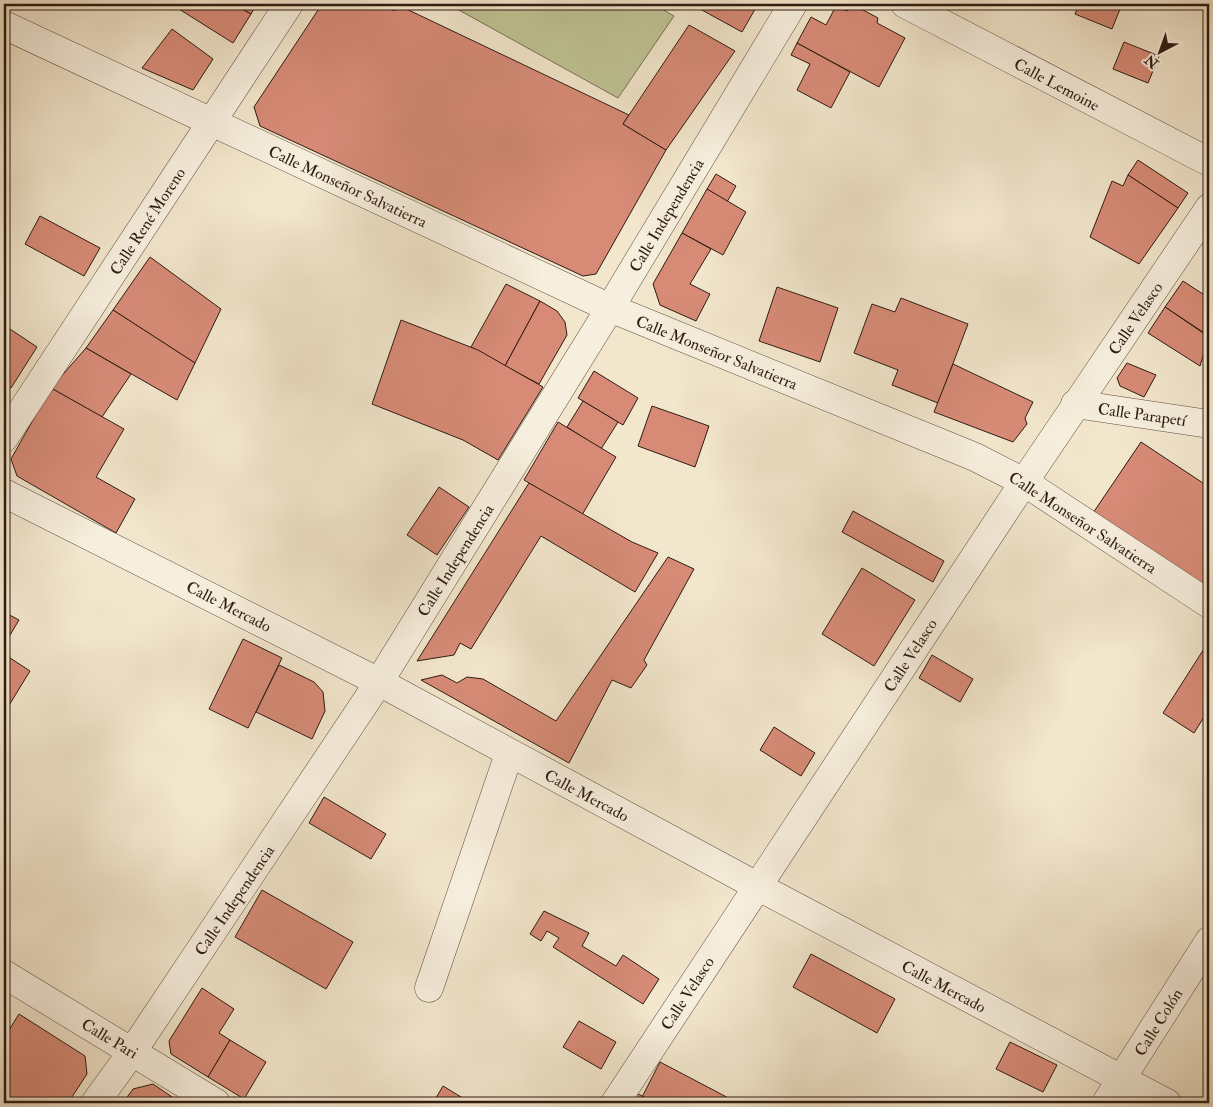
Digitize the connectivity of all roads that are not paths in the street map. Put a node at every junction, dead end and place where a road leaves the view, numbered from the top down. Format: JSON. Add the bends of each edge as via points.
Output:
{"nodes":[{"id":1,"x":289,"y":4,"type":"edge"},
{"id":2,"x":793,"y":4,"type":"edge"},
{"id":3,"x":905,"y":4,"type":"edge"},
{"id":4,"x":4,"y":25,"type":"edge"},
{"id":5,"x":213,"y":122,"type":"junction"},
{"id":6,"x":1209,"y":162,"type":"edge"},
{"id":7,"x":1209,"y":208,"type":"edge"},
{"id":8,"x":610,"y":308,"type":"junction"},
{"id":9,"x":1075,"y":404,"type":"junction"},
{"id":10,"x":1209,"y":424,"type":"edge"},
{"id":11,"x":4,"y":438,"type":"edge"},
{"id":12,"x":1024,"y":482,"type":"junction"},
{"id":13,"x":4,"y":493,"type":"edge"},
{"id":14,"x":1209,"y":604,"type":"edge"},
{"id":15,"x":379,"y":682,"type":"junction"},
{"id":16,"x":509,"y":754,"type":"junction"},
{"id":17,"x":758,"y":886,"type":"junction"},
{"id":18,"x":1209,"y":941,"type":"edge"},
{"id":19,"x":4,"y":974,"type":"edge"},
{"id":20,"x":429,"y":988,"type":"dead end"},
{"id":21,"x":132,"y":1052,"type":"junction"},
{"id":22,"x":1121,"y":1080,"type":"junction"},
{"id":23,"x":95,"y":1103,"type":"edge"},
{"id":24,"x":216,"y":1103,"type":"edge"},
{"id":25,"x":615,"y":1103,"type":"edge"},
{"id":26,"x":1106,"y":1103,"type":"edge"},
{"id":27,"x":1167,"y":1103,"type":"edge"}],
"edges":[{"from":1,"to":5,"type":"street","name":"Calle René Moreno"},
{"from":2,"to":8,"type":"street","name":"Calle Independencia"},
{"from":3,"to":6,"type":"street","name":"Calle Lemoine"},
{"from":4,"to":5,"type":"street","name":"Calle Monseñor Salvatierra"},
{"from":5,"to":8,"type":"street","name":"Calle Monseñor Salvatierra"},
{"from":5,"to":11,"type":"street","name":"Calle René Moreno"},
{"from":7,"to":9,"type":"street","name":"Calle Velasco"},
{"from":8,"to":12,"type":"street","name":"Calle Monseñor Salvatierra","via":[[975,457]]},
{"from":8,"to":15,"type":"street","name":"Calle Independencia"},
{"from":9,"to":10,"type":"street","name":"Calle Parapetí"},
{"from":9,"to":12,"type":"street","name":"Calle Velasco"},
{"from":12,"to":14,"type":"street","name":"Calle Monseñor Salvatierra"},
{"from":12,"to":17,"type":"street","name":"Calle Velasco"},
{"from":13,"to":15,"type":"street","name":"Calle Mercado"},
{"from":15,"to":16,"type":"street","name":"Calle Mercado"},
{"from":15,"to":21,"type":"street","name":"Calle Independencia"},
{"from":16,"to":17,"type":"street","name":"Calle Mercado"},
{"from":16,"to":20,"type":"street"},
{"from":17,"to":22,"type":"street","name":"Calle Mercado"},
{"from":17,"to":25,"type":"street","name":"Calle Velasco"},
{"from":18,"to":22,"type":"street","name":"Calle Colón"},
{"from":19,"to":21,"type":"street","name":"Calle Pari"},
{"from":21,"to":23,"type":"street","name":"Calle Independencia"},
{"from":21,"to":24,"type":"street","name":"Calle Pari"},
{"from":22,"to":26,"type":"street","name":"Calle Colón"},
{"from":22,"to":27,"type":"street","name":"Calle Mercado"}]}
